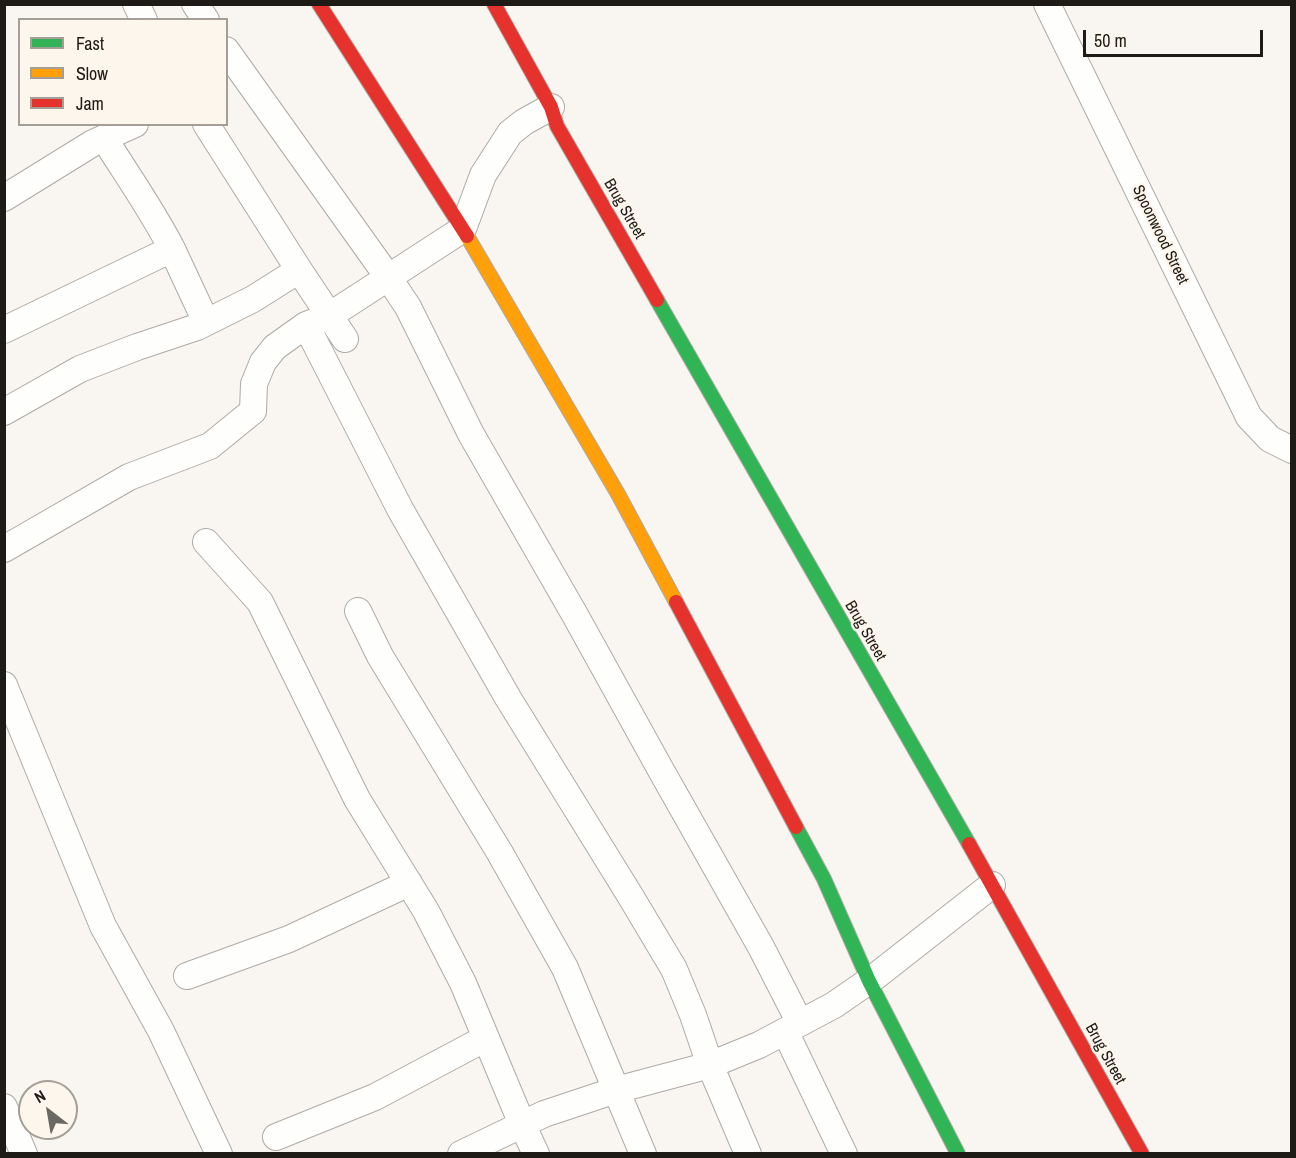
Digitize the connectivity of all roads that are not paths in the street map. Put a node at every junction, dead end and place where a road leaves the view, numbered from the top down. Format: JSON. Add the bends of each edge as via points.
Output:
{"nodes":[{"id":1,"x":136,"y":4,"type":"edge"},
{"id":2,"x":195,"y":4,"type":"edge"},
{"id":3,"x":319,"y":4,"type":"edge"},
{"id":4,"x":494,"y":4,"type":"edge"},
{"id":5,"x":1047,"y":4,"type":"edge"},
{"id":6,"x":143,"y":18,"type":"edge"},
{"id":7,"x":205,"y":18,"type":"edge"},
{"id":8,"x":228,"y":53,"type":"edge"},
{"id":9,"x":546,"y":112,"type":"junction"},
{"id":10,"x":131,"y":126,"type":"edge"},
{"id":11,"x":207,"y":126,"type":"edge"},
{"id":12,"x":104,"y":138,"type":"junction"},
{"id":13,"x":4,"y":198,"type":"edge"},
{"id":14,"x":463,"y":229,"type":"junction"},
{"id":15,"x":172,"y":249,"type":"junction"},
{"id":16,"x":299,"y":270,"type":"junction"},
{"id":17,"x":388,"y":278,"type":"junction"},
{"id":18,"x":318,"y":320,"type":"junction"},
{"id":19,"x":206,"y":322,"type":"junction"},
{"id":20,"x":4,"y":330,"type":"edge"},
{"id":21,"x":345,"y":339,"type":"dead end"},
{"id":22,"x":4,"y":412,"type":"edge"},
{"id":23,"x":1292,"y":450,"type":"edge"},
{"id":24,"x":206,"y":542,"type":"dead end"},
{"id":25,"x":4,"y":549,"type":"edge"},
{"id":26,"x":358,"y":611,"type":"dead end"},
{"id":27,"x":4,"y":686,"type":"edge"},
{"id":28,"x":409,"y":883,"type":"junction"},
{"id":29,"x":992,"y":885,"type":"junction"},
{"id":30,"x":187,"y":976,"type":"dead end"},
{"id":31,"x":869,"y":981,"type":"junction"},
{"id":32,"x":793,"y":1027,"type":"junction"},
{"id":33,"x":486,"y":1038,"type":"junction"},
{"id":34,"x":710,"y":1065,"type":"junction"},
{"id":35,"x":616,"y":1090,"type":"junction"},
{"id":36,"x":4,"y":1107,"type":"edge"},
{"id":37,"x":522,"y":1124,"type":"junction"},
{"id":38,"x":276,"y":1137,"type":"dead end"},
{"id":39,"x":24,"y":1154,"type":"edge"},
{"id":40,"x":219,"y":1154,"type":"edge"},
{"id":41,"x":461,"y":1154,"type":"edge"},
{"id":42,"x":536,"y":1154,"type":"edge"},
{"id":43,"x":643,"y":1154,"type":"edge"},
{"id":44,"x":748,"y":1154,"type":"edge"},
{"id":45,"x":844,"y":1154,"type":"edge"},
{"id":46,"x":958,"y":1154,"type":"edge"},
{"id":47,"x":1142,"y":1154,"type":"edge"}],
"edges":[{"from":1,"to":6,"type":"street"},
{"from":2,"to":7,"type":"street"},
{"from":3,"to":14,"type":"street"},
{"from":4,"to":9,"type":"street","name":"Brug Street"},
{"from":5,"to":23,"type":"street","name":"Spoonwood Street","via":[[1249,417],[1270,439]]},
{"from":8,"to":17,"type":"street"},
{"from":9,"to":14,"type":"street","via":[[510,133],[483,175]]},
{"from":9,"to":29,"type":"street","name":"Brug Street"},
{"from":10,"to":12,"type":"street"},
{"from":11,"to":16,"type":"street"},
{"from":12,"to":13,"type":"street"},
{"from":12,"to":15,"type":"street"},
{"from":14,"to":17,"type":"street"},
{"from":14,"to":31,"type":"street","via":[[618,494],[824,879]]},
{"from":15,"to":19,"type":"street"},
{"from":15,"to":20,"type":"street"},
{"from":16,"to":18,"type":"street"},
{"from":16,"to":19,"type":"street"},
{"from":17,"to":18,"type":"street"},
{"from":17,"to":32,"type":"street","via":[[408,307],[471,434],[761,947]]},
{"from":18,"to":21,"type":"street"},
{"from":18,"to":25,"type":"street","via":[[275,347],[263,362],[254,384],[253,411],[210,446],[129,477]]},
{"from":18,"to":34,"type":"street","via":[[400,509],[508,699],[674,969]]},
{"from":19,"to":22,"type":"street","via":[[80,369]]},
{"from":24,"to":28,"type":"street","via":[[261,602],[357,799]]},
{"from":26,"to":35,"type":"street","via":[[380,656],[566,968]]},
{"from":27,"to":40,"type":"street","via":[[103,926],[161,1031]]},
{"from":28,"to":30,"type":"street","via":[[289,939]]},
{"from":28,"to":33,"type":"street","via":[[463,983]]},
{"from":29,"to":31,"type":"street"},
{"from":29,"to":47,"type":"street","name":"Brug Street"},
{"from":31,"to":32,"type":"street"},
{"from":31,"to":46,"type":"street"},
{"from":32,"to":34,"type":"street"},
{"from":32,"to":45,"type":"street"},
{"from":33,"to":37,"type":"street"},
{"from":33,"to":38,"type":"street","via":[[375,1097]]},
{"from":34,"to":35,"type":"street"},
{"from":34,"to":44,"type":"street"},
{"from":35,"to":37,"type":"street"},
{"from":35,"to":43,"type":"street"},
{"from":36,"to":39,"type":"street"},
{"from":37,"to":41,"type":"street"},
{"from":37,"to":42,"type":"street"}]}
